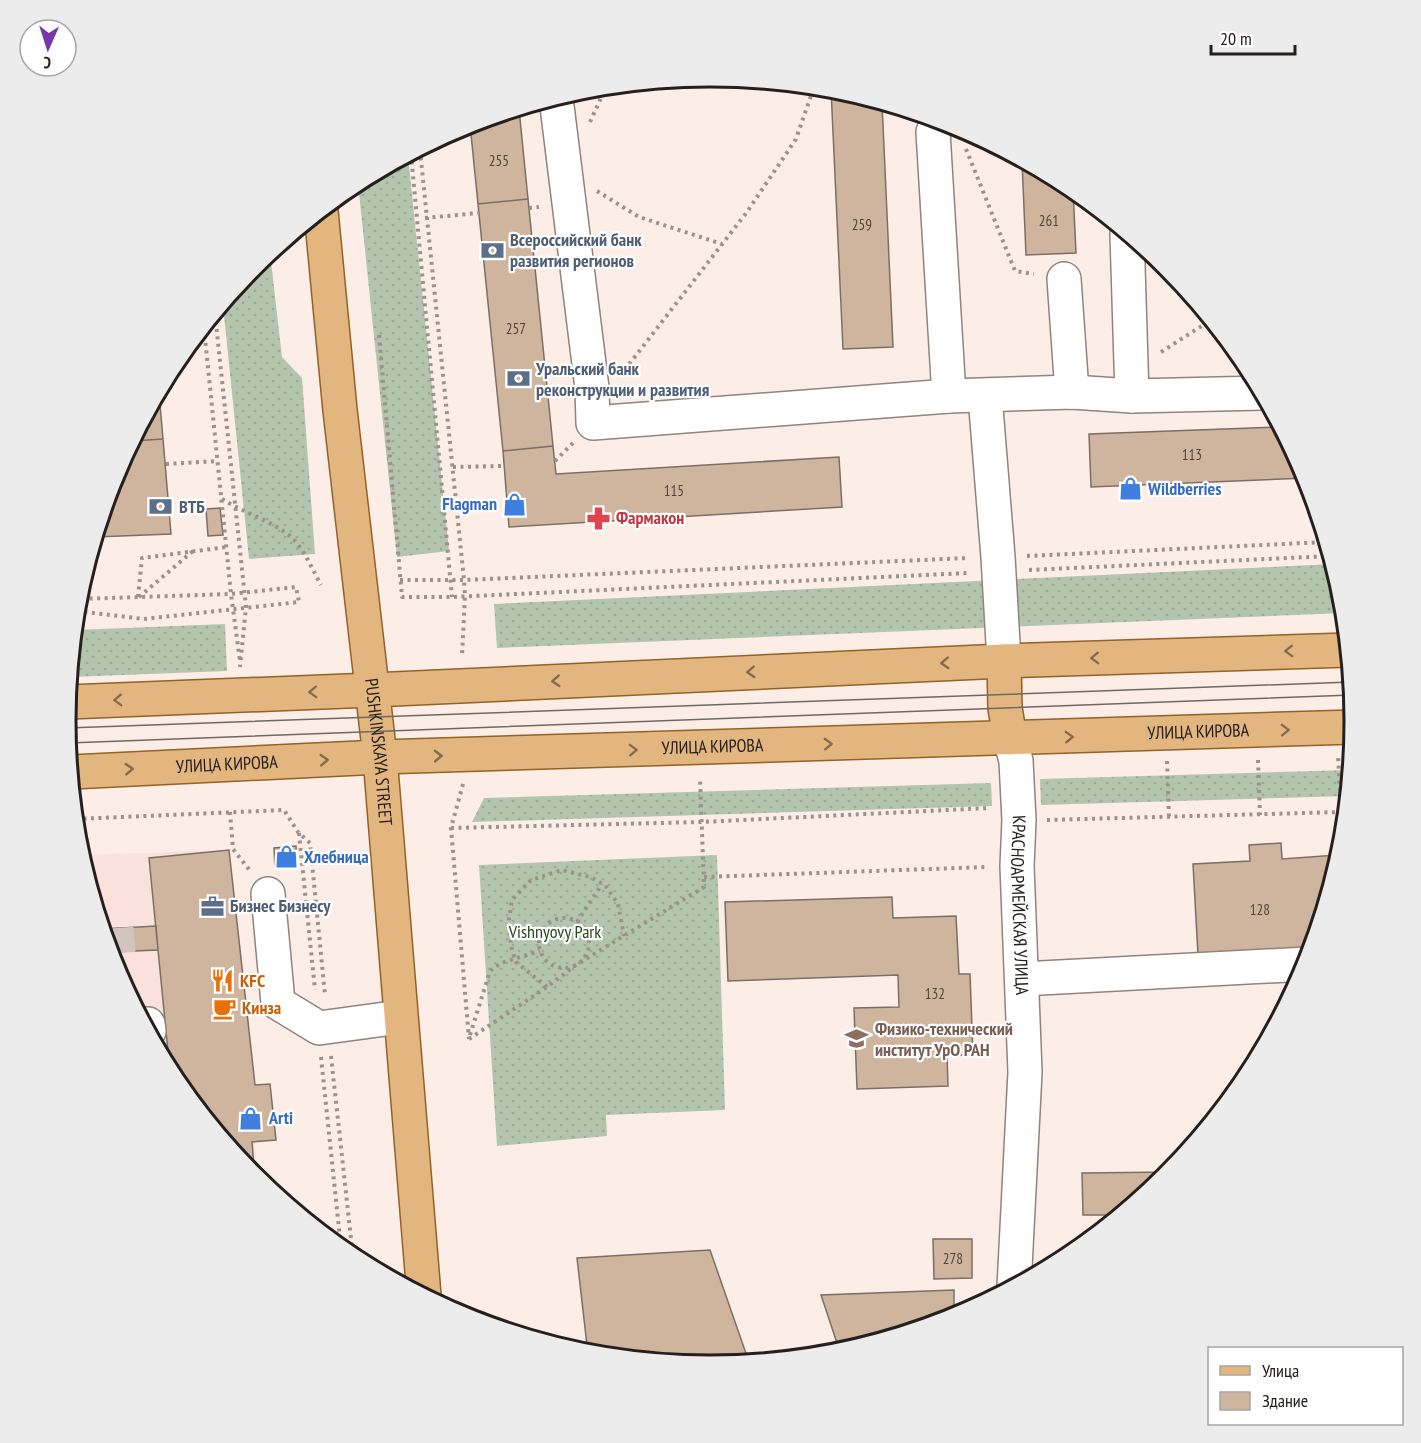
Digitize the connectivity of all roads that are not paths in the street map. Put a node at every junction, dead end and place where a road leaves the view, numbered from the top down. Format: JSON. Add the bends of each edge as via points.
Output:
{"nodes":[{"id":1,"x":557,"y":107,"type":"edge"},
{"id":2,"x":933,"y":132,"type":"dead end"},
{"id":3,"x":322,"y":221,"type":"edge"},
{"id":4,"x":1127,"y":244,"type":"edge"},
{"id":5,"x":1064,"y":279,"type":"road end"},
{"id":6,"x":1132,"y":383,"type":"junction"},
{"id":7,"x":1072,"y":392,"type":"junction"},
{"id":8,"x":1253,"y":392,"type":"edge"},
{"id":9,"x":949,"y":396,"type":"junction"},
{"id":10,"x":985,"y":396,"type":"junction"},
{"id":11,"x":1340,"y":650,"type":"edge"},
{"id":12,"x":1004,"y":661,"type":"junction"},
{"id":13,"x":372,"y":690,"type":"junction"},
{"id":14,"x":77,"y":702,"type":"edge"},
{"id":15,"x":1011,"y":738,"type":"junction"},
{"id":16,"x":1344,"y":739,"type":"edge"},
{"id":17,"x":380,"y":757,"type":"junction"},
{"id":18,"x":79,"y":772,"type":"edge"},
{"id":19,"x":268,"y":894,"type":"road end"},
{"id":20,"x":1296,"y":965,"type":"edge"},
{"id":21,"x":1022,"y":979,"type":"junction"},
{"id":22,"x":400,"y":1017,"type":"junction"},
{"id":23,"x":1014,"y":1278,"type":"edge"},
{"id":24,"x":423,"y":1286,"type":"edge"}],
"edges":[{"from":1,"to":9,"type":"street","via":[[593,423]]},
{"from":2,"to":9,"type":"street"},
{"from":3,"to":13,"type":"main road","name":"PUSHKINSKAYA STREET"},
{"from":4,"to":6,"type":"street"},
{"from":5,"to":7,"type":"street"},
{"from":6,"to":7,"type":"street"},
{"from":6,"to":8,"type":"street"},
{"from":7,"to":10,"type":"street"},
{"from":9,"to":10,"type":"street"},
{"from":10,"to":12,"type":"street"},
{"from":11,"to":12,"type":"main road","one_way":true},
{"from":12,"to":13,"type":"main road","one_way":true},
{"from":12,"to":15,"type":"main road","via":[[1005,708]]},
{"from":13,"to":14,"type":"main road","one_way":true},
{"from":13,"to":17,"type":"main road","name":"PUSHKINSKAYA STREET"},
{"from":15,"to":16,"type":"main road","name":"УЛИЦА КИРОВА","one_way":true},
{"from":17,"to":15,"type":"main road","name":"УЛИЦА КИРОВА","one_way":true},
{"from":15,"to":21,"type":"street","name":"КРАСНОАРМЕЙСКАЯ УЛИЦА","via":[[1019,820]]},
{"from":18,"to":17,"type":"main road","name":"УЛИЦА КИРОВА","one_way":true},
{"from":17,"to":22,"type":"main road","name":"PUSHKINSKAYA STREET"},
{"from":19,"to":22,"type":"street","via":[[278,1003],[319,1028]]},
{"from":20,"to":21,"type":"street"},
{"from":21,"to":23,"type":"street","name":"КРАСНОАРМЕЙСКАЯ УЛИЦА","via":[[1025,1072]]},
{"from":22,"to":24,"type":"main road","name":"PUSHKINSKAYA STREET"}]}
